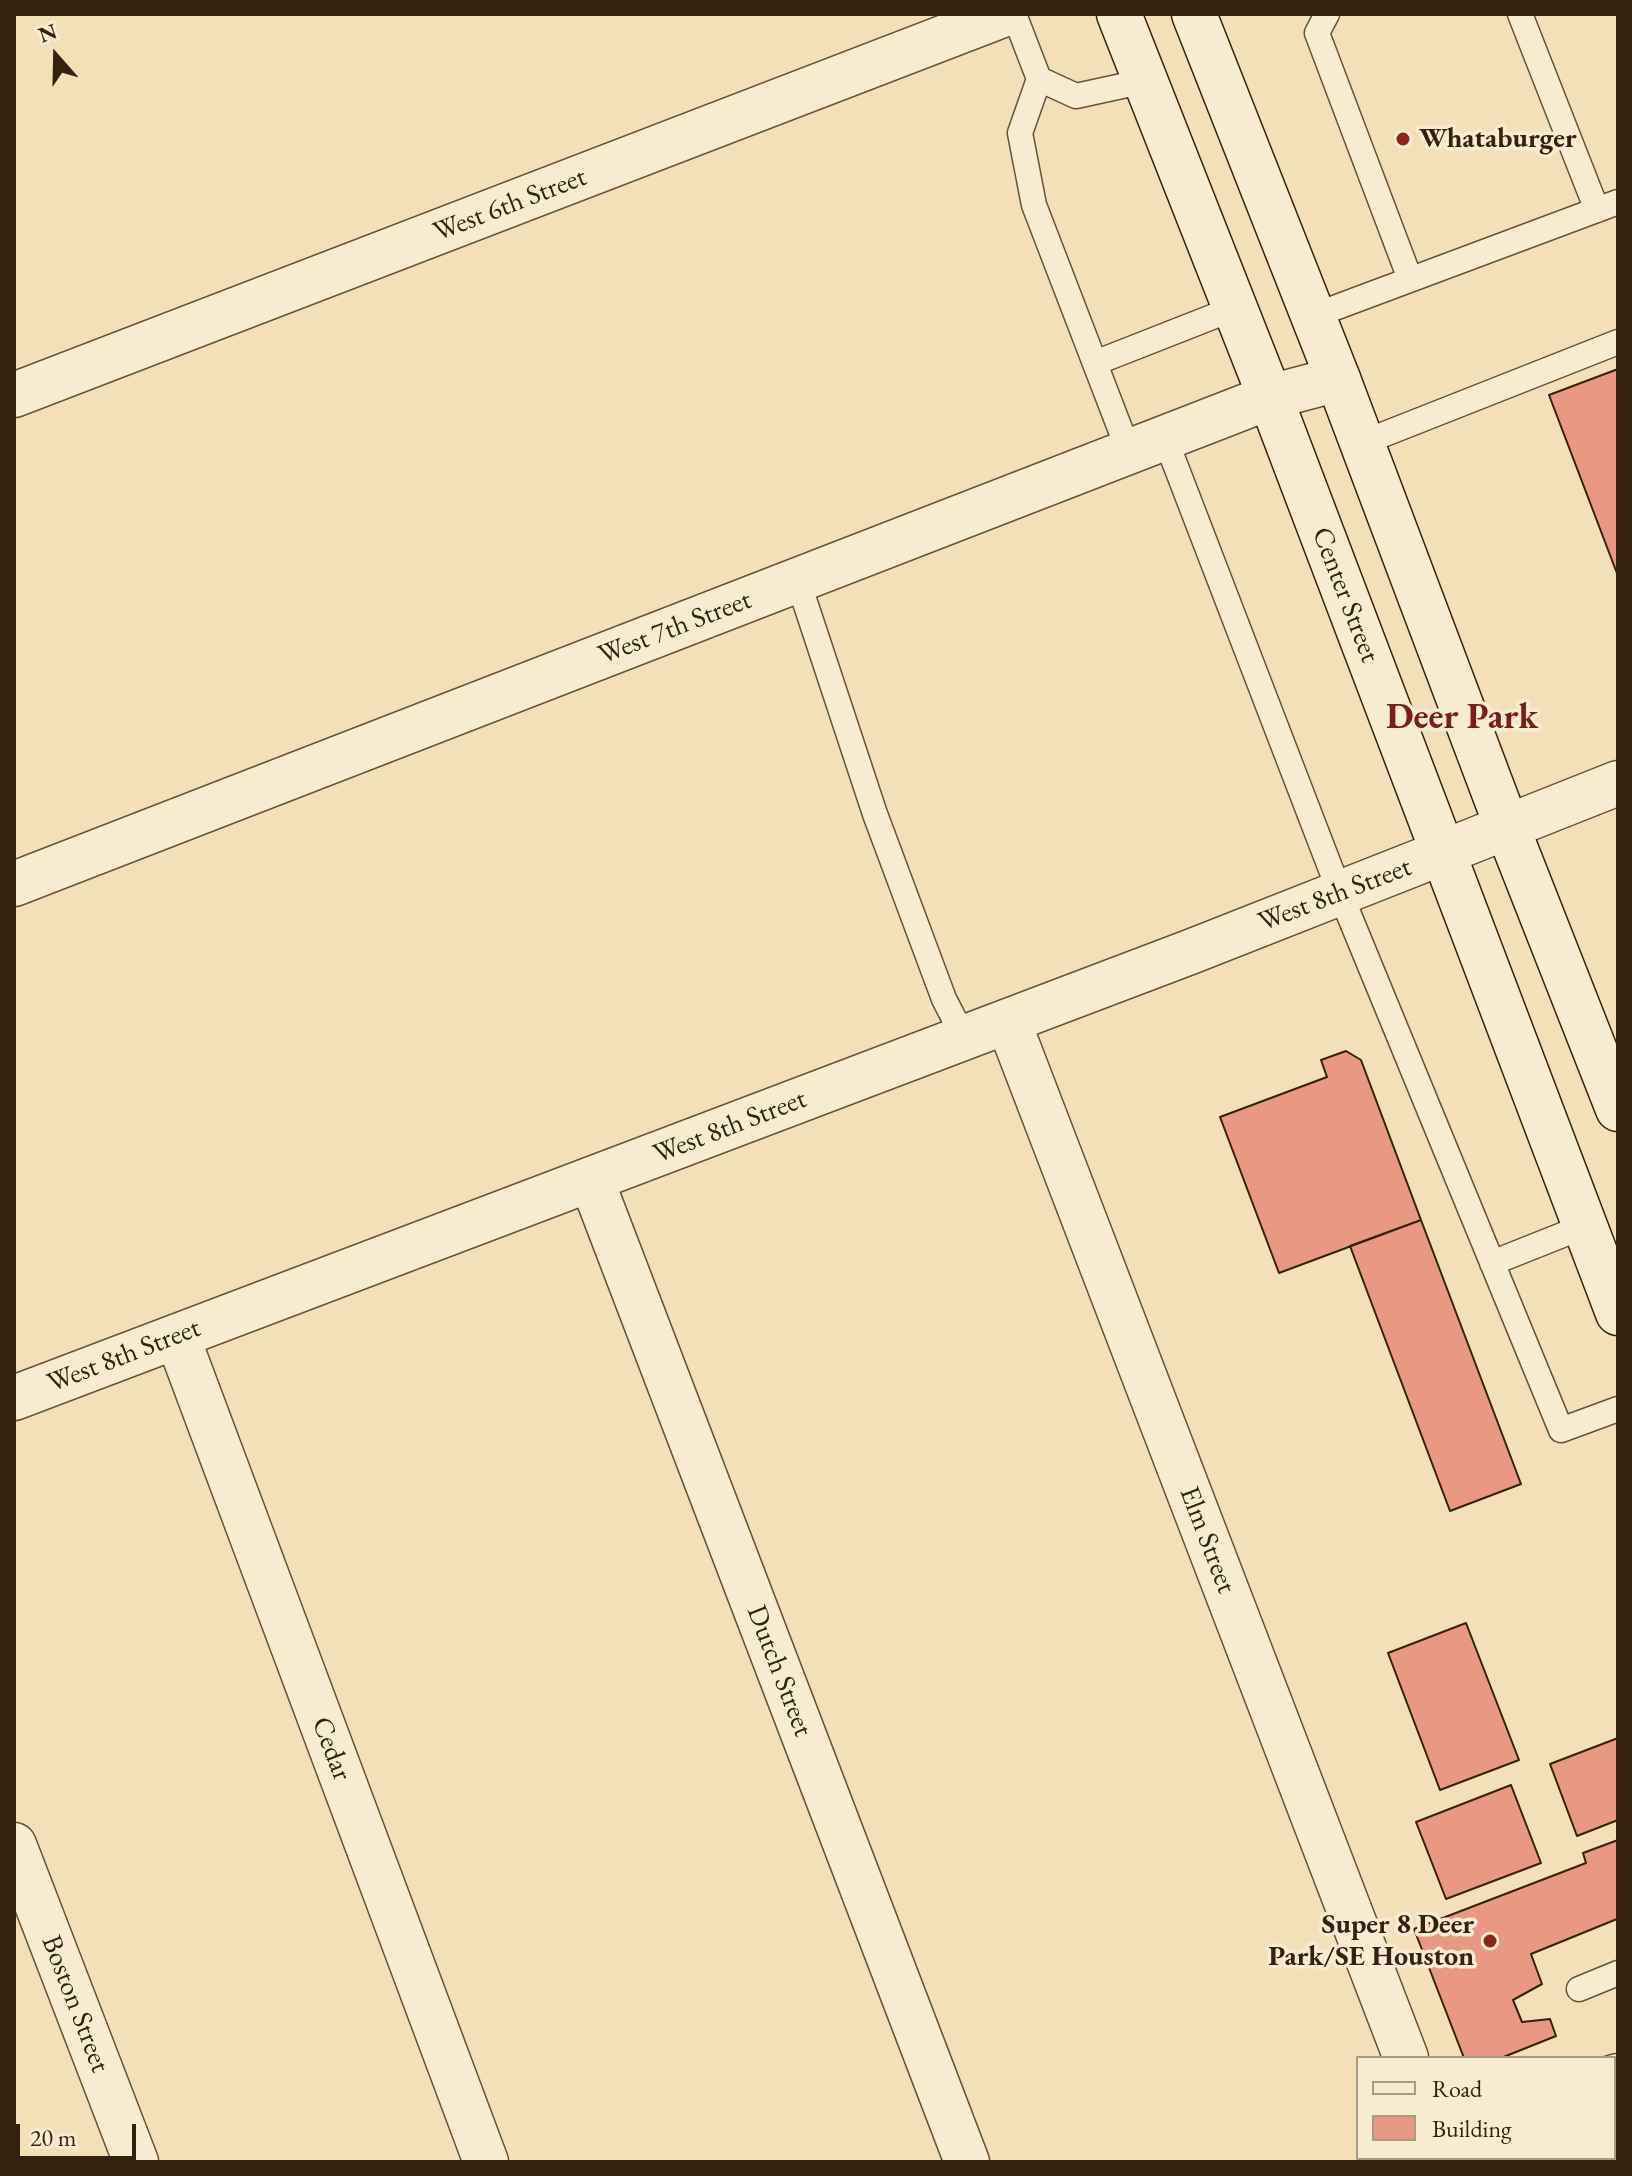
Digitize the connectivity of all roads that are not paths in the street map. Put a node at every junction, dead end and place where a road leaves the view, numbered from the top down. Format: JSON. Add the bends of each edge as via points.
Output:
{"nodes":[{"id":1,"x":1005,"y":14,"type":"edge"},
{"id":2,"x":1014,"y":14,"type":"edge"},
{"id":3,"x":1119,"y":14,"type":"edge"},
{"id":4,"x":1194,"y":14,"type":"edge"},
{"id":5,"x":1327,"y":14,"type":"edge"},
{"id":6,"x":1520,"y":14,"type":"edge"},
{"id":7,"x":1039,"y":79,"type":"junction"},
{"id":8,"x":1145,"y":81,"type":"junction"},
{"id":9,"x":1607,"y":206,"type":"edge"},
{"id":10,"x":1410,"y":279,"type":"junction"},
{"id":11,"x":1235,"y":308,"type":"junction"},
{"id":12,"x":1313,"y":316,"type":"junction"},
{"id":13,"x":1618,"y":342,"type":"edge"},
{"id":14,"x":1095,"y":363,"type":"junction"},
{"id":15,"x":1338,"y":379,"type":"junction"},
{"id":16,"x":14,"y":395,"type":"edge"},
{"id":17,"x":1270,"y":397,"type":"junction"},
{"id":18,"x":1362,"y":443,"type":"junction"},
{"id":19,"x":1147,"y":445,"type":"junction"},
{"id":20,"x":798,"y":581,"type":"junction"},
{"id":21,"x":1618,"y":783,"type":"edge"},
{"id":22,"x":1507,"y":827,"type":"junction"},
{"id":23,"x":1444,"y":852,"type":"junction"},
{"id":24,"x":14,"y":884,"type":"edge"},
{"id":25,"x":1340,"y":893,"type":"junction"},
{"id":26,"x":1008,"y":1021,"type":"junction"},
{"id":27,"x":964,"y":1038,"type":"junction"},
{"id":28,"x":1618,"y":1109,"type":"edge"},
{"id":29,"x":591,"y":1179,"type":"junction"},
{"id":30,"x":1585,"y":1226,"type":"junction"},
{"id":31,"x":1492,"y":1263,"type":"junction"},
{"id":32,"x":1618,"y":1313,"type":"edge"},
{"id":33,"x":177,"y":1336,"type":"junction"},
{"id":34,"x":14,"y":1398,"type":"edge"},
{"id":35,"x":1618,"y":1409,"type":"edge"},
{"id":36,"x":14,"y":1845,"type":"edge"},
{"id":37,"x":1618,"y":1973,"type":"edge"},
{"id":38,"x":1579,"y":1989,"type":"dead end"},
{"id":39,"x":1405,"y":2056,"type":"edge"},
{"id":40,"x":136,"y":2162,"type":"edge"},
{"id":41,"x":486,"y":2162,"type":"edge"},
{"id":42,"x":967,"y":2162,"type":"edge"}],
"edges":[{"from":1,"to":16,"type":"street","name":"West 6th Street"},
{"from":2,"to":7,"type":"lane"},
{"from":3,"to":8,"type":"street","name":"Center Street"},
{"from":4,"to":12,"type":"street"},
{"from":5,"to":10,"type":"lane","via":[[1317,33]]},
{"from":6,"to":9,"type":"lane"},
{"from":7,"to":8,"type":"lane","via":[[1076,96]]},
{"from":7,"to":14,"type":"lane","via":[[1020,133],[1034,205]]},
{"from":8,"to":11,"type":"street","name":"Center Street"},
{"from":9,"to":10,"type":"lane"},
{"from":10,"to":12,"type":"lane"},
{"from":11,"to":14,"type":"lane"},
{"from":11,"to":17,"type":"street","name":"Center Street"},
{"from":12,"to":15,"type":"street"},
{"from":13,"to":18,"type":"lane"},
{"from":14,"to":19,"type":"lane"},
{"from":15,"to":17,"type":"street","name":"West 7th Street"},
{"from":15,"to":18,"type":"street"},
{"from":17,"to":19,"type":"street","name":"West 7th Street"},
{"from":17,"to":23,"type":"street","name":"Center Street"},
{"from":18,"to":22,"type":"street"},
{"from":19,"to":20,"type":"street","name":"West 7th Street"},
{"from":19,"to":25,"type":"lane"},
{"from":20,"to":24,"type":"street","name":"West 7th Street"},
{"from":20,"to":27,"type":"lane","via":[[879,827]]},
{"from":21,"to":22,"type":"street","name":"West 8th Street"},
{"from":22,"to":23,"type":"street","name":"West 8th Street"},
{"from":22,"to":28,"type":"street"},
{"from":23,"to":25,"type":"street","name":"West 8th Street"},
{"from":23,"to":30,"type":"street","name":"Center Street"},
{"from":25,"to":26,"type":"street","name":"West 8th Street"},
{"from":25,"to":31,"type":"lane"},
{"from":26,"to":27,"type":"street","name":"West 8th Street"},
{"from":26,"to":39,"type":"street","name":"Elm Street"},
{"from":27,"to":29,"type":"street","name":"West 8th Street"},
{"from":29,"to":33,"type":"street","name":"West 8th Street"},
{"from":29,"to":42,"type":"street","name":"Dutch Street"},
{"from":30,"to":31,"type":"lane"},
{"from":30,"to":32,"type":"street","name":"Center Street"},
{"from":31,"to":35,"type":"lane","via":[[1561,1430]]},
{"from":33,"to":34,"type":"street","name":"West 8th Street"},
{"from":33,"to":41,"type":"street","name":"Cedar"},
{"from":36,"to":40,"type":"street","name":"Boston Street"},
{"from":37,"to":38,"type":"lane"}]}
